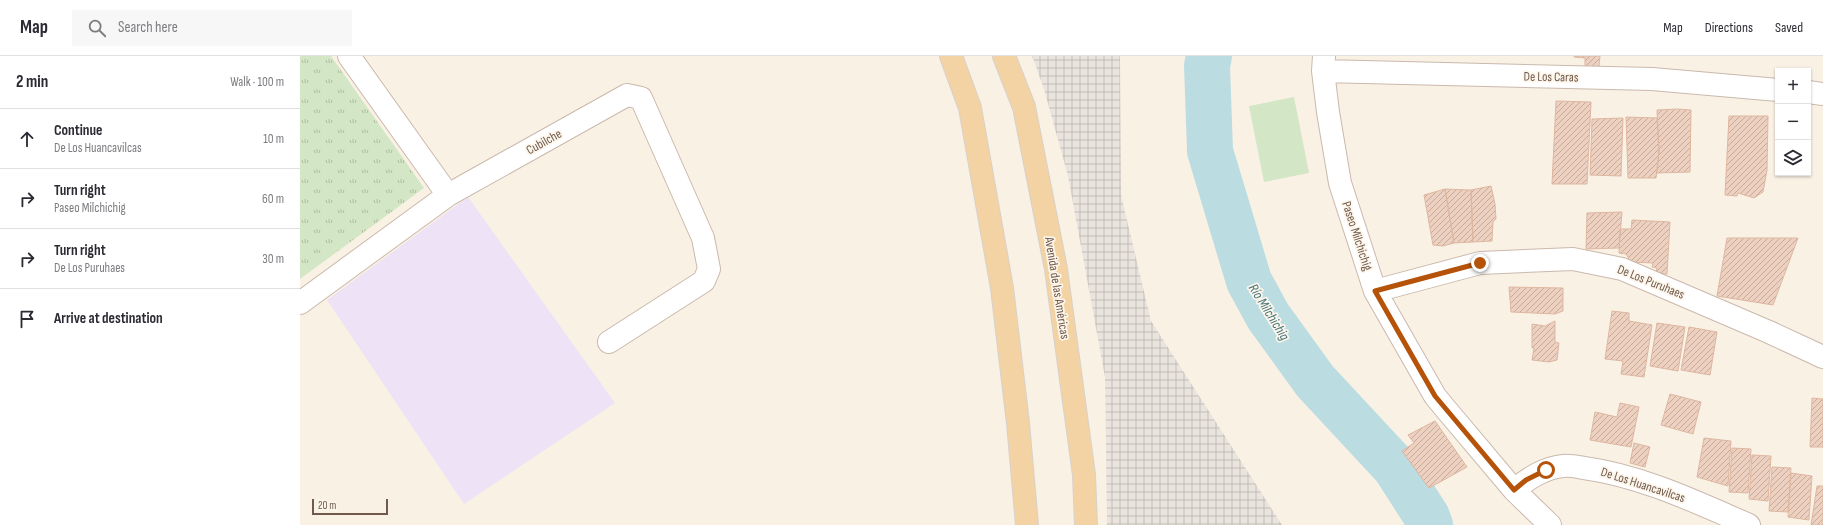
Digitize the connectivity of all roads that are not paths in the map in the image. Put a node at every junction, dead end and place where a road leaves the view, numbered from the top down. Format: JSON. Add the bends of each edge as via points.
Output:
{"nodes":[{"id":1,"x":349,"y":56,"type":"edge"},
{"id":2,"x":951,"y":56,"type":"edge"},
{"id":3,"x":1004,"y":56,"type":"edge"},
{"id":4,"x":1323,"y":64,"type":"edge"},
{"id":5,"x":1775,"y":90,"type":"edge"},
{"id":6,"x":1811,"y":92,"type":"edge"},
{"id":7,"x":1823,"y":94,"type":"edge"},
{"id":8,"x":448,"y":195,"type":"junction"},
{"id":9,"x":1375,"y":291,"type":"junction"},
{"id":10,"x":300,"y":303,"type":"edge"},
{"id":11,"x":609,"y":342,"type":"dead end"},
{"id":12,"x":1823,"y":357,"type":"edge"},
{"id":13,"x":1514,"y":490,"type":"junction"},
{"id":14,"x":1027,"y":525,"type":"edge"},
{"id":15,"x":1086,"y":525,"type":"edge"},
{"id":16,"x":1550,"y":525,"type":"edge"},
{"id":17,"x":1749,"y":525,"type":"edge"}],
"edges":[{"from":1,"to":8,"type":"street"},
{"from":2,"to":14,"type":"main road","via":[[970,108],[1002,288]]},
{"from":3,"to":15,"type":"main road","name":"Avenida de las Américas","via":[[1024,107],[1056,269],[1084,475]]},
{"from":4,"to":5,"type":"street","name":"De Los Caras","via":[[1652,79]]},
{"from":4,"to":9,"type":"street","name":"Paseo Milchichig","via":[[1340,183]]},
{"from":6,"to":7,"type":"street"},
{"from":8,"to":10,"type":"street","name":"Cubilche"},
{"from":8,"to":11,"type":"street","name":"Cubilche","via":[[627,95],[641,98],[703,238],[709,269],[704,281]]},
{"from":9,"to":12,"type":"street","name":"De Los Puruhaes","via":[[1480,263],[1573,259],[1622,269]]},
{"from":9,"to":13,"type":"street","name":"Paseo Milchichig","via":[[1435,396]]},
{"from":13,"to":16,"type":"street","name":"Paseo Milchichig"},
{"from":13,"to":17,"type":"street","name":"De Los Huancavilcas","via":[[1526,480],[1546,470],[1565,465],[1599,470],[1630,478]]}]}
